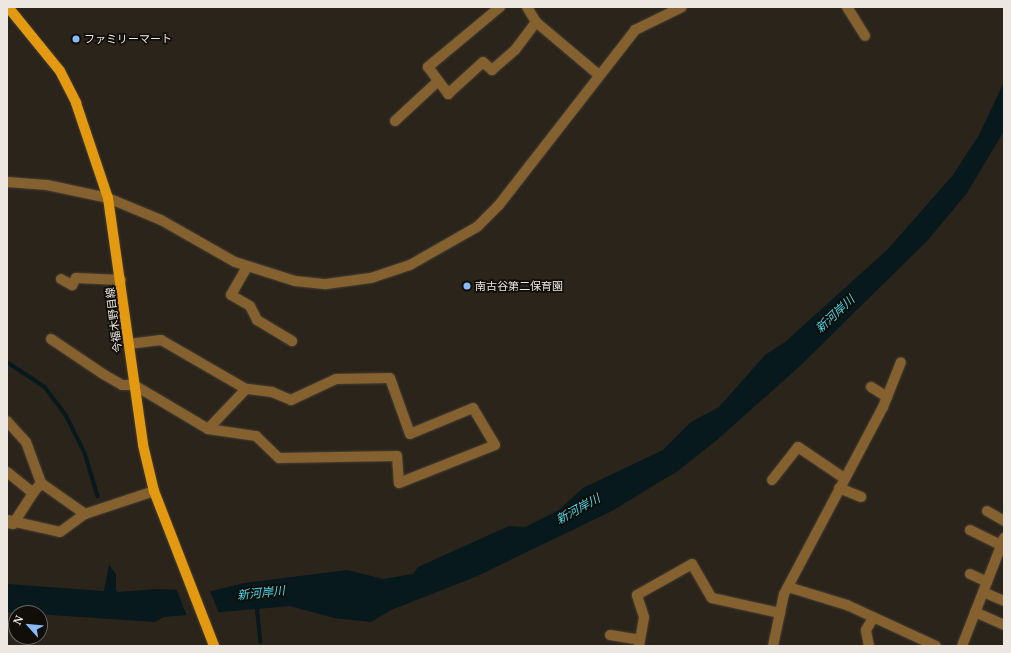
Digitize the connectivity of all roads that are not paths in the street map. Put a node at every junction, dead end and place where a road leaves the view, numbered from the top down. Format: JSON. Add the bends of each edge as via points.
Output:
{"nodes":[{"id":1,"x":500,"y":7,"type":"edge"},
{"id":2,"x":527,"y":7,"type":"edge"},
{"id":3,"x":682,"y":7,"type":"edge"},
{"id":4,"x":846,"y":7,"type":"edge"},
{"id":5,"x":9,"y":10,"type":"edge"},
{"id":6,"x":536,"y":22,"type":"junction"},
{"id":7,"x":865,"y":36,"type":"dead end"},
{"id":8,"x":599,"y":75,"type":"junction"},
{"id":9,"x":438,"y":81,"type":"junction"},
{"id":10,"x":396,"y":121,"type":"dead end"},
{"id":11,"x":7,"y":182,"type":"edge"},
{"id":12,"x":108,"y":198,"type":"junction"},
{"id":13,"x":247,"y":267,"type":"junction"},
{"id":14,"x":61,"y":279,"type":"dead end"},
{"id":15,"x":121,"y":280,"type":"junction"},
{"id":16,"x":51,"y":339,"type":"dead end"},
{"id":17,"x":292,"y":341,"type":"dead end"},
{"id":18,"x":128,"y":344,"type":"junction"},
{"id":19,"x":901,"y":362,"type":"dead end"},
{"id":20,"x":134,"y":386,"type":"junction"},
{"id":21,"x":871,"y":387,"type":"dead end"},
{"id":22,"x":246,"y":389,"type":"junction"},
{"id":23,"x":887,"y":397,"type":"junction"},
{"id":24,"x":7,"y":421,"type":"edge"},
{"id":25,"x":208,"y":429,"type":"junction"},
{"id":26,"x":7,"y":472,"type":"edge"},
{"id":27,"x":844,"y":478,"type":"junction"},
{"id":28,"x":772,"y":480,"type":"dead end"},
{"id":29,"x":41,"y":483,"type":"junction"},
{"id":30,"x":839,"y":488,"type":"junction"},
{"id":31,"x":154,"y":491,"type":"junction"},
{"id":32,"x":33,"y":493,"type":"junction"},
{"id":33,"x":861,"y":497,"type":"dead end"},
{"id":34,"x":987,"y":511,"type":"dead end"},
{"id":35,"x":85,"y":514,"type":"junction"},
{"id":36,"x":1004,"y":520,"type":"edge"},
{"id":37,"x":9,"y":522,"type":"edge"},
{"id":38,"x":970,"y":530,"type":"dead end"},
{"id":39,"x":1002,"y":542,"type":"edge"},
{"id":40,"x":1000,"y":558,"type":"edge"},
{"id":41,"x":970,"y":574,"type":"dead end"},
{"id":42,"x":987,"y":582,"type":"junction"},
{"id":43,"x":788,"y":587,"type":"junction"},
{"id":44,"x":983,"y":592,"type":"junction"},
{"id":45,"x":1004,"y":601,"type":"edge"},
{"id":46,"x":975,"y":612,"type":"junction"},
{"id":47,"x":780,"y":613,"type":"junction"},
{"id":48,"x":873,"y":618,"type":"junction"},
{"id":49,"x":1004,"y":625,"type":"edge"},
{"id":50,"x":610,"y":635,"type":"dead end"},
{"id":51,"x":640,"y":643,"type":"edge"},
{"id":52,"x":214,"y":646,"type":"edge"},
{"id":53,"x":773,"y":646,"type":"edge"},
{"id":54,"x":869,"y":646,"type":"edge"},
{"id":55,"x":936,"y":646,"type":"edge"},
{"id":56,"x":962,"y":646,"type":"edge"}],
"edges":[{"from":1,"to":9,"type":"street","via":[[428,67]]},
{"from":2,"to":6,"type":"street"},
{"from":3,"to":8,"type":"street","via":[[635,30]]},
{"from":4,"to":7,"type":"street"},
{"from":5,"to":12,"type":"main road","name":"今福木野目線","via":[[60,71],[76,103]]},
{"from":6,"to":8,"type":"street"},
{"from":6,"to":9,"type":"street","via":[[515,50],[492,70],[483,62],[448,94]]},
{"from":8,"to":13,"type":"street","via":[[499,205],[477,227],[450,245],[410,265],[371,278],[326,284],[295,281]]},
{"from":9,"to":10,"type":"street"},
{"from":11,"to":12,"type":"street","via":[[47,185]]},
{"from":12,"to":13,"type":"street","via":[[161,220]]},
{"from":12,"to":15,"type":"main road","name":"今福木野目線"},
{"from":13,"to":17,"type":"street","via":[[231,295],[250,306],[257,320]]},
{"from":14,"to":15,"type":"street","via":[[72,285],[76,278]]},
{"from":15,"to":18,"type":"main road","name":"今福木野目線"},
{"from":16,"to":20,"type":"street","via":[[122,385]]},
{"from":18,"to":20,"type":"main road","name":"今福木野目線"},
{"from":18,"to":22,"type":"street","via":[[161,340]]},
{"from":19,"to":23,"type":"street"},
{"from":20,"to":25,"type":"street"},
{"from":20,"to":31,"type":"main road","name":"今福木野目線"},
{"from":21,"to":23,"type":"street"},
{"from":22,"to":25,"type":"street"},
{"from":22,"to":25,"type":"street","via":[[272,392],[291,400],[336,380],[390,378],[410,434],[473,408],[495,445],[399,483],[397,456],[279,458],[256,436]]},
{"from":23,"to":27,"type":"street"},
{"from":24,"to":29,"type":"street","via":[[26,442]]},
{"from":26,"to":32,"type":"street"},
{"from":27,"to":28,"type":"street","via":[[798,448]]},
{"from":27,"to":30,"type":"street"},
{"from":29,"to":32,"type":"street"},
{"from":29,"to":35,"type":"street"},
{"from":30,"to":33,"type":"street"},
{"from":30,"to":43,"type":"street"},
{"from":31,"to":35,"type":"street"},
{"from":31,"to":52,"type":"main road","name":"今福木野目線"},
{"from":32,"to":37,"type":"street"},
{"from":34,"to":36,"type":"street"},
{"from":35,"to":37,"type":"street","via":[[60,532]]},
{"from":38,"to":39,"type":"street"},
{"from":39,"to":40,"type":"street"},
{"from":40,"to":42,"type":"street"},
{"from":41,"to":42,"type":"street"},
{"from":42,"to":44,"type":"street"},
{"from":43,"to":47,"type":"street"},
{"from":43,"to":48,"type":"street","via":[[847,605]]},
{"from":44,"to":45,"type":"street"},
{"from":44,"to":46,"type":"street"},
{"from":46,"to":49,"type":"street"},
{"from":46,"to":56,"type":"street"},
{"from":47,"to":51,"type":"street","via":[[712,598],[692,564],[637,595],[644,617]]},
{"from":47,"to":53,"type":"street"},
{"from":48,"to":54,"type":"street","via":[[866,630]]},
{"from":48,"to":55,"type":"street"},
{"from":50,"to":51,"type":"street"}]}
